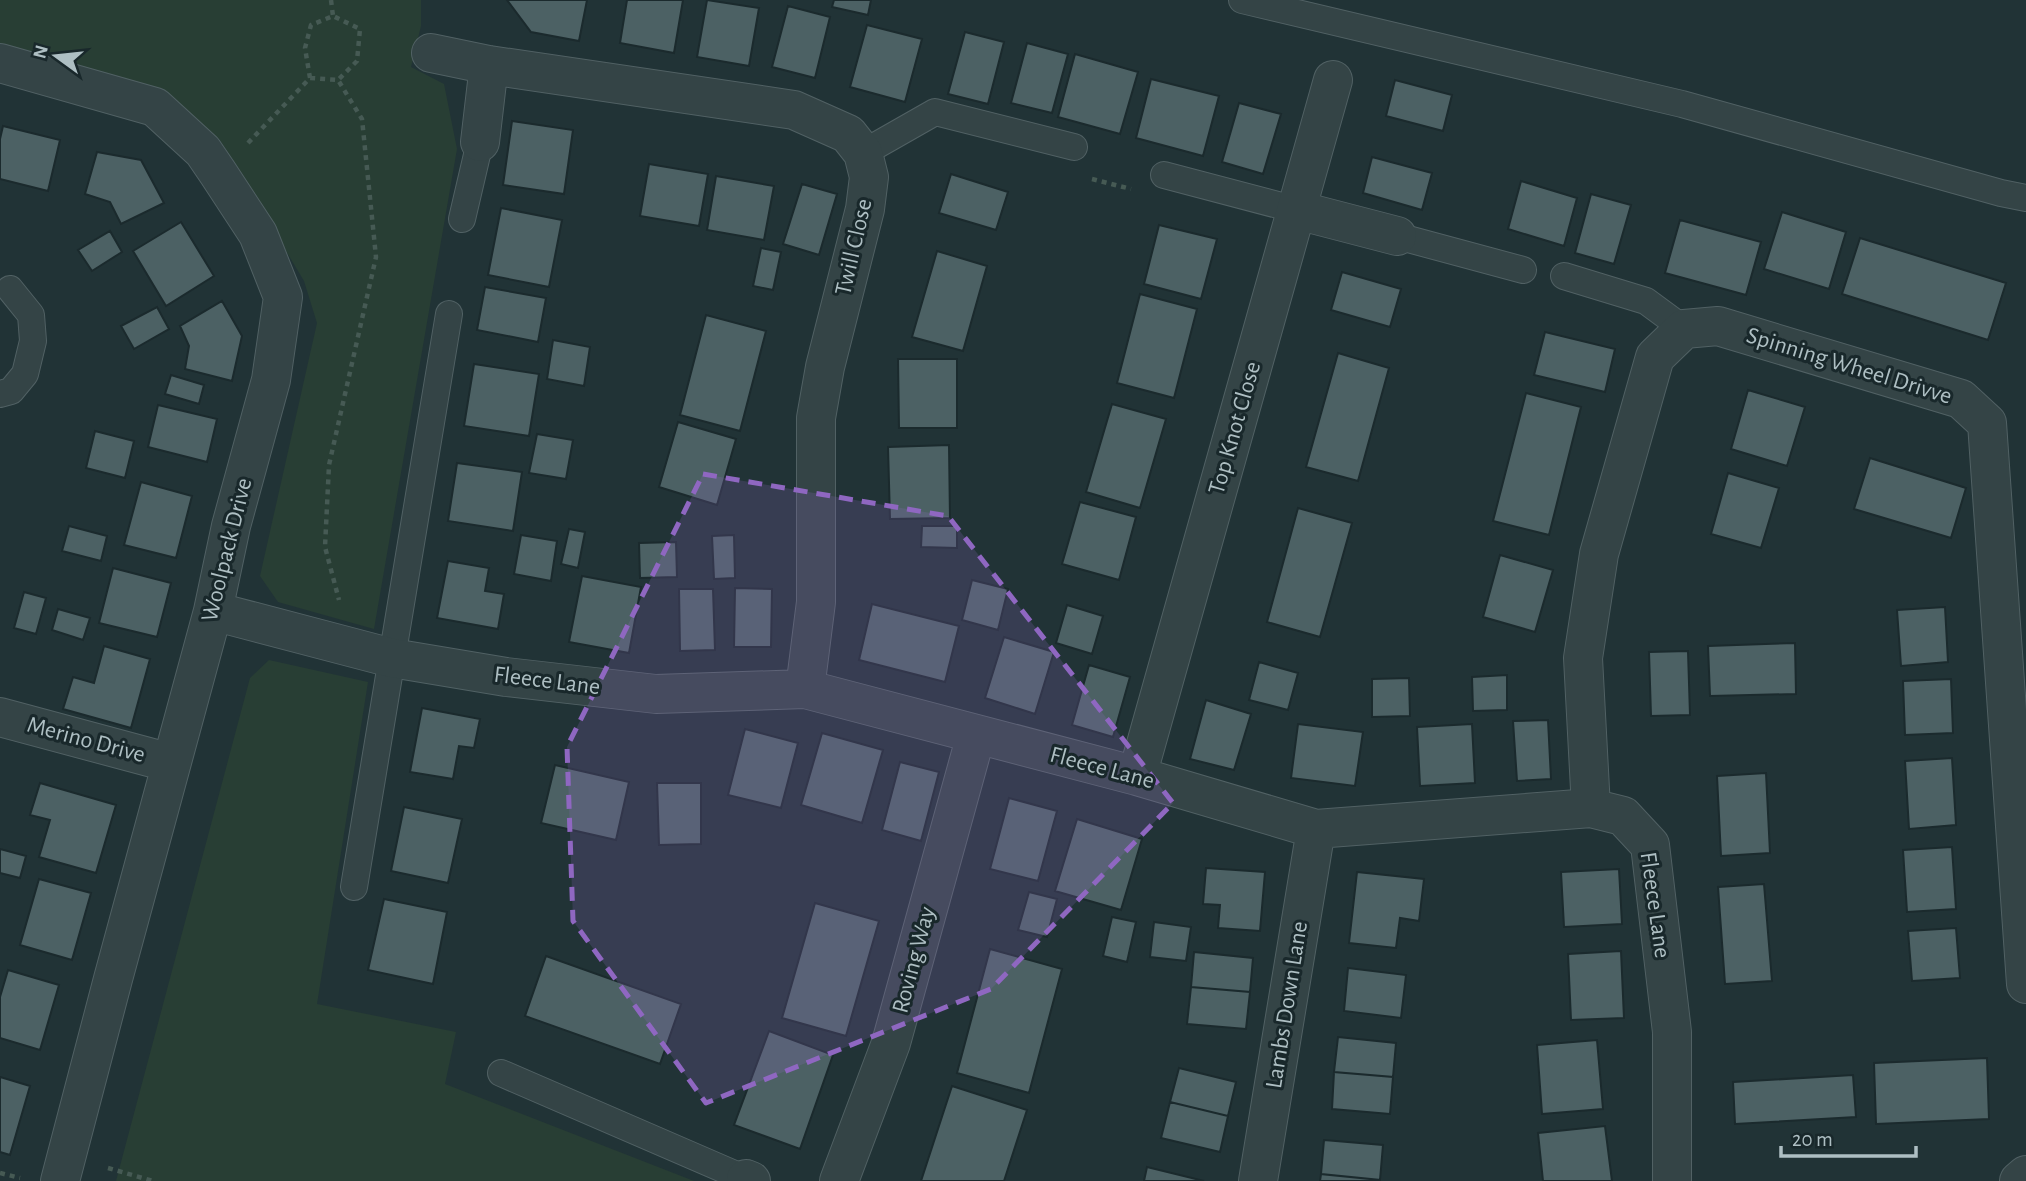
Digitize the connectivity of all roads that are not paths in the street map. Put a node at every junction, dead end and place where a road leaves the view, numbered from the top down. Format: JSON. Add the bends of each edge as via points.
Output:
{"nodes":[{"id":1,"x":1242,"y":0,"type":"edge"},
{"id":2,"x":431,"y":53,"type":"dead end"},
{"id":3,"x":0,"y":63,"type":"edge"},
{"id":4,"x":489,"y":65,"type":"junction"},
{"id":5,"x":1334,"y":80,"type":"dead end"},
{"id":6,"x":480,"y":142,"type":"joint"},
{"id":7,"x":1073,"y":147,"type":"dead end"},
{"id":8,"x":863,"y":153,"type":"junction"},
{"id":9,"x":1164,"y":175,"type":"dead end"},
{"id":10,"x":2026,"y":198,"type":"edge"},
{"id":11,"x":1297,"y":210,"type":"junction"},
{"id":12,"x":462,"y":219,"type":"dead end"},
{"id":13,"x":1397,"y":236,"type":"joint"},
{"id":14,"x":1523,"y":270,"type":"dead end"},
{"id":15,"x":1564,"y":276,"type":"dead end"},
{"id":16,"x":10,"y":289,"type":"dead end"},
{"id":17,"x":449,"y":314,"type":"dead end"},
{"id":18,"x":1684,"y":329,"type":"junction"},
{"id":19,"x":0,"y":394,"type":"edge"},
{"id":20,"x":213,"y":611,"type":"junction"},
{"id":21,"x":393,"y":658,"type":"junction"},
{"id":22,"x":806,"y":689,"type":"junction"},
{"id":23,"x":0,"y":717,"type":"edge"},
{"id":24,"x":976,"y":735,"type":"junction"},
{"id":25,"x":171,"y":763,"type":"junction"},
{"id":26,"x":1137,"y":776,"type":"junction"},
{"id":27,"x":1591,"y":808,"type":"junction"},
{"id":28,"x":1316,"y":829,"type":"junction"},
{"id":29,"x":354,"y":887,"type":"dead end"},
{"id":30,"x":2026,"y":984,"type":"edge"},
{"id":31,"x":501,"y":1073,"type":"dead end"},
{"id":32,"x":2026,"y":1175,"type":"edge"},
{"id":33,"x":749,"y":1180,"type":"edge"},
{"id":34,"x":60,"y":1181,"type":"edge"},
{"id":35,"x":839,"y":1181,"type":"edge"},
{"id":36,"x":1258,"y":1181,"type":"edge"},
{"id":37,"x":1672,"y":1181,"type":"edge"},
{"id":38,"x":2020,"y":1181,"type":"edge"}],
"edges":[{"from":1,"to":10,"type":"lane","via":[[1682,104]]},
{"from":2,"to":4,"type":"street"},
{"from":3,"to":20,"type":"street","name":"Woolpack Drive","via":[[155,107],[203,151],[218,173],[258,234],[283,297],[271,380]]},
{"from":4,"to":6,"type":"street"},
{"from":4,"to":8,"type":"street","via":[[794,110],[848,134]]},
{"from":5,"to":11,"type":"street","name":"Top Knot Close"},
{"from":6,"to":12,"type":"lane"},
{"from":7,"to":8,"type":"lane","via":[[935,112]]},
{"from":8,"to":22,"type":"street","name":"Twill Close","via":[[869,177],[865,209],[816,418],[816,602]]},
{"from":9,"to":11,"type":"lane"},
{"from":11,"to":13,"type":"street"},
{"from":11,"to":26,"type":"street","name":"Top Knot Close"},
{"from":13,"to":14,"type":"lane"},
{"from":15,"to":18,"type":"lane","via":[[1646,301]]},
{"from":16,"to":19,"type":"lane","via":[[32,315],[33,341],[25,374],[11,391]]},
{"from":17,"to":21,"type":"lane"},
{"from":18,"to":27,"type":"street","via":[[1655,357],[1599,554],[1583,658]]},
{"from":18,"to":30,"type":"street","name":"Spinning Wheel Drivve","via":[[1718,326],[1961,399],[1987,423]]},
{"from":20,"to":21,"type":"street","name":"Fleece Lane"},
{"from":20,"to":25,"type":"street","name":"Woolpack Drive"},
{"from":21,"to":22,"type":"street","name":"Fleece Lane","via":[[656,694]]},
{"from":21,"to":29,"type":"lane"},
{"from":22,"to":24,"type":"street","name":"Fleece Lane"},
{"from":23,"to":25,"type":"street","name":"Merino Drive"},
{"from":24,"to":26,"type":"street","name":"Fleece Lane"},
{"from":24,"to":35,"type":"street","name":"Roving Way","via":[[891,1043]]},
{"from":25,"to":34,"type":"street","name":"Woolpack Drive"},
{"from":26,"to":28,"type":"street","name":"Fleece Lane"},
{"from":27,"to":28,"type":"street","name":"Fleece Lane"},
{"from":27,"to":37,"type":"street","name":"Fleece Lane","via":[[1623,816],[1650,845],[1672,1032]]},
{"from":28,"to":36,"type":"street","name":"Lambs Down Lane"},
{"from":31,"to":33,"type":"lane"},
{"from":32,"to":38,"type":"street"}]}
